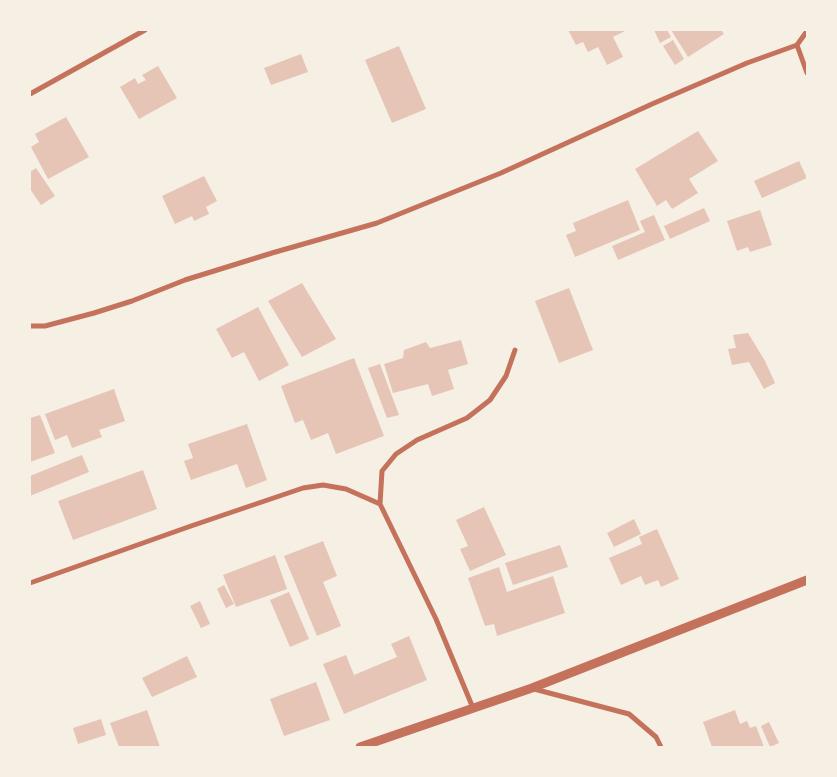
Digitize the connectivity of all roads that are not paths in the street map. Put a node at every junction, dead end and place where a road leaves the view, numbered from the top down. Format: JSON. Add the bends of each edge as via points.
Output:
{"nodes":[{"id":1,"x":145,"y":30,"type":"edge"},
{"id":2,"x":807,"y":31,"type":"edge"},
{"id":3,"x":797,"y":44,"type":"junction"},
{"id":4,"x":807,"y":73,"type":"edge"},
{"id":5,"x":30,"y":94,"type":"edge"},
{"id":6,"x":30,"y":326,"type":"edge"},
{"id":7,"x":515,"y":350,"type":"dead end"},
{"id":8,"x":380,"y":504,"type":"junction"},
{"id":9,"x":807,"y":580,"type":"edge"},
{"id":10,"x":30,"y":583,"type":"edge"},
{"id":11,"x":532,"y":688,"type":"junction"},
{"id":12,"x":473,"y":708,"type":"junction"},
{"id":13,"x":360,"y":747,"type":"edge"},
{"id":14,"x":661,"y":747,"type":"edge"}],
"edges":[{"from":1,"to":5,"type":"street"},
{"from":2,"to":3,"type":"street"},
{"from":3,"to":4,"type":"street"},
{"from":3,"to":6,"type":"street","via":[[377,223],[185,280],[94,313],[45,326]]},
{"from":7,"to":8,"type":"street","via":[[506,376],[490,400],[467,418],[417,440],[396,454],[382,471]]},
{"from":8,"to":10,"type":"street","via":[[346,489],[324,485],[303,488]]},
{"from":8,"to":12,"type":"street","via":[[436,619]]},
{"from":9,"to":11,"type":"street"},
{"from":11,"to":12,"type":"street"},
{"from":11,"to":14,"type":"street","via":[[629,714],[656,737]]},
{"from":12,"to":13,"type":"street"}]}
